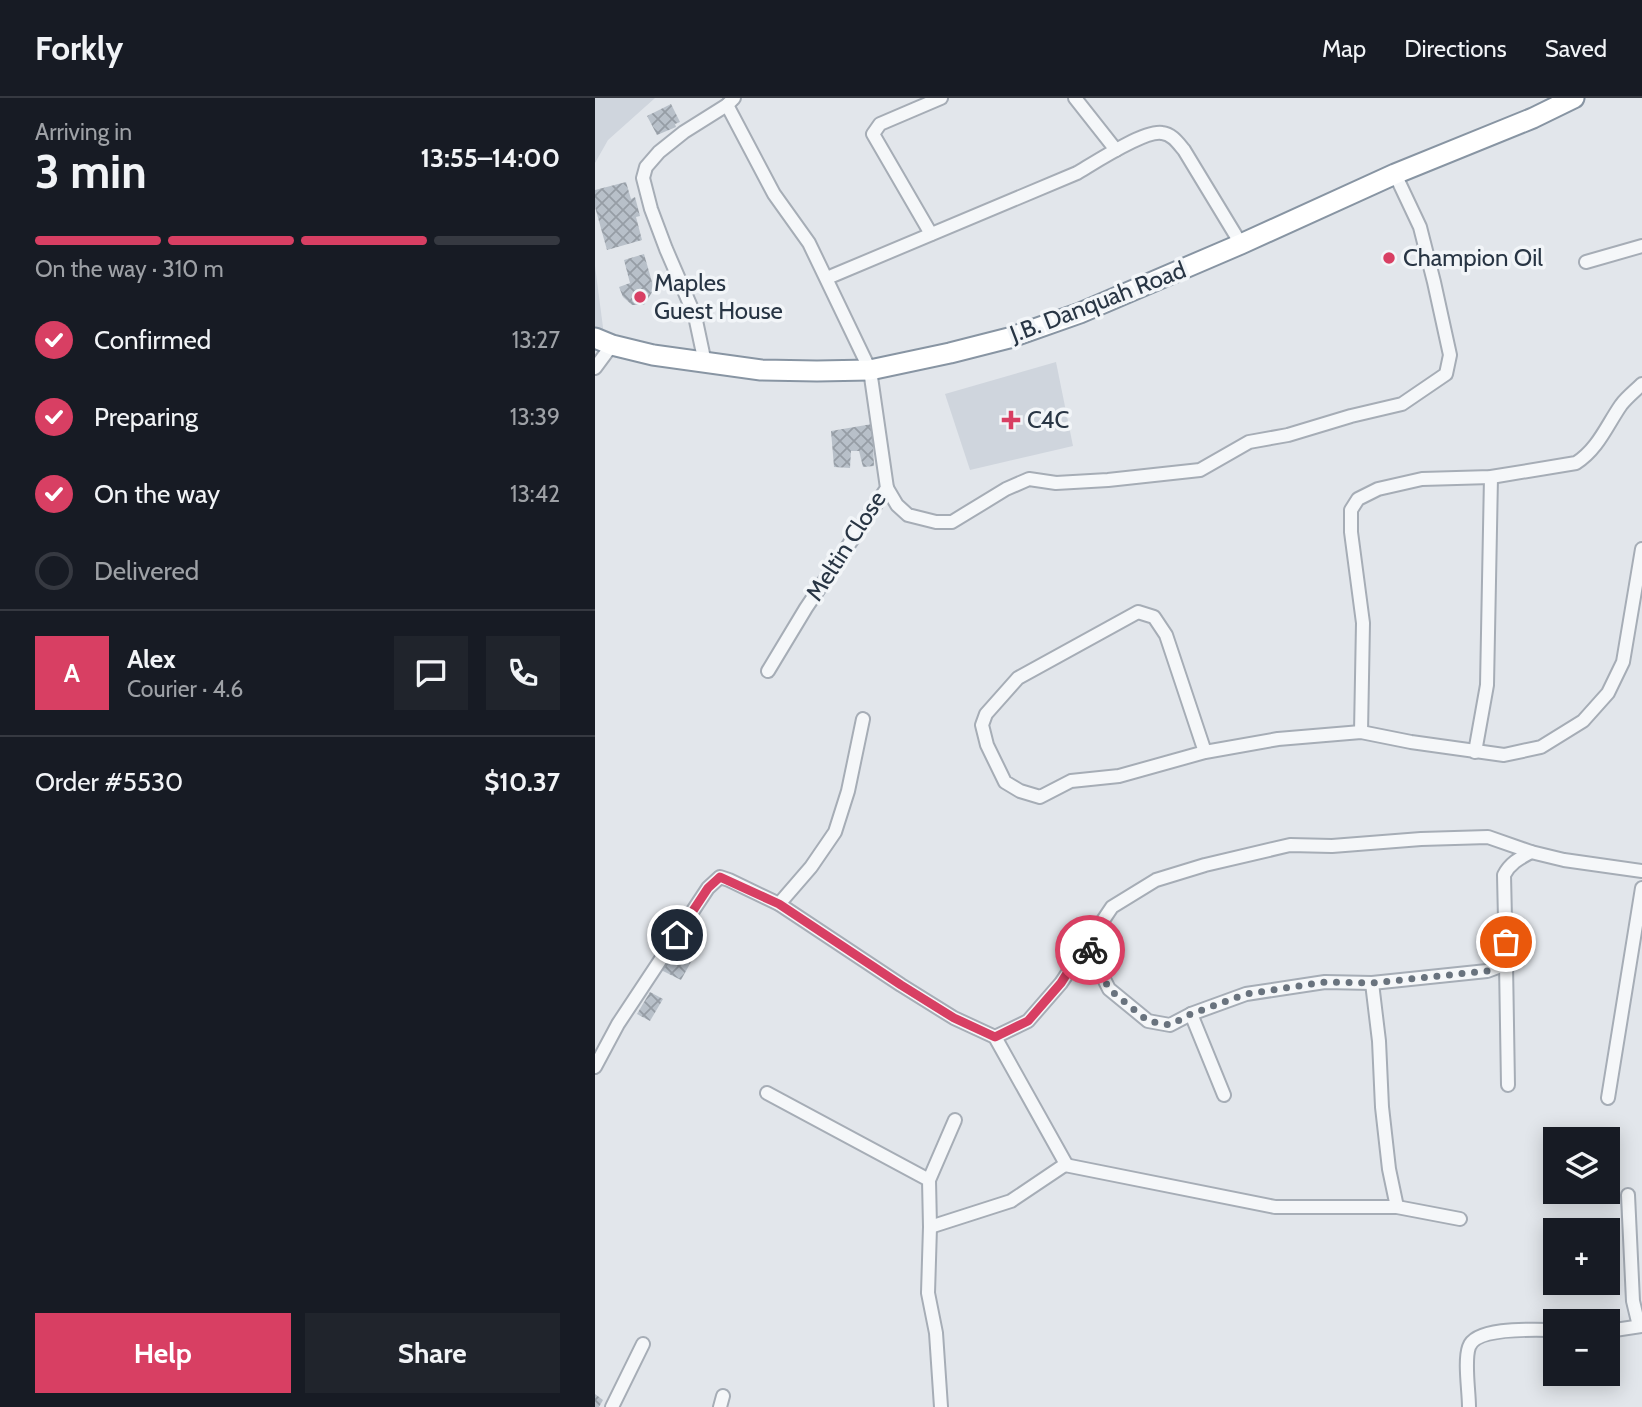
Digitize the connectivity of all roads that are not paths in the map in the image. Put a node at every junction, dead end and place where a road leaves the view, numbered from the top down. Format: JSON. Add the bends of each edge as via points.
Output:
{"nodes":[{"id":1,"x":941,"y":98,"type":"edge"},
{"id":2,"x":1075,"y":98,"type":"edge"},
{"id":3,"x":1574,"y":98,"type":"edge"},
{"id":4,"x":731,"y":101,"type":"edge"},
{"id":5,"x":1116,"y":150,"type":"junction"},
{"id":6,"x":1395,"y":174,"type":"junction"},
{"id":7,"x":931,"y":234,"type":"junction"},
{"id":8,"x":1241,"y":244,"type":"junction"},
{"id":9,"x":1642,"y":246,"type":"edge"},
{"id":10,"x":1586,"y":262,"type":"dead end"},
{"id":11,"x":827,"y":278,"type":"junction"},
{"id":12,"x":604,"y":342,"type":"edge"},
{"id":13,"x":705,"y":363,"type":"junction"},
{"id":14,"x":595,"y":368,"type":"edge"},
{"id":15,"x":870,"y":370,"type":"junction"},
{"id":16,"x":1642,"y":384,"type":"edge"},
{"id":17,"x":1491,"y":477,"type":"junction"},
{"id":18,"x":887,"y":488,"type":"junction"},
{"id":19,"x":1642,"y":548,"type":"edge"},
{"id":20,"x":768,"y":671,"type":"dead end"},
{"id":21,"x":863,"y":719,"type":"dead end"},
{"id":22,"x":1361,"y":732,"type":"junction"},
{"id":23,"x":1205,"y":752,"type":"junction"},
{"id":24,"x":1475,"y":752,"type":"junction"},
{"id":25,"x":1531,"y":852,"type":"junction"},
{"id":26,"x":1642,"y":871,"type":"edge"},
{"id":27,"x":1642,"y":888,"type":"edge"},
{"id":28,"x":779,"y":904,"type":"junction"},
{"id":29,"x":1086,"y":943,"type":"junction"},
{"id":30,"x":1506,"y":964,"type":"junction"},
{"id":31,"x":1372,"y":983,"type":"junction"},
{"id":32,"x":1191,"y":1014,"type":"junction"},
{"id":33,"x":995,"y":1037,"type":"junction"},
{"id":34,"x":595,"y":1067,"type":"edge"},
{"id":35,"x":1508,"y":1085,"type":"dead end"},
{"id":36,"x":767,"y":1093,"type":"dead end"},
{"id":37,"x":1224,"y":1095,"type":"dead end"},
{"id":38,"x":1608,"y":1098,"type":"dead end"},
{"id":39,"x":955,"y":1120,"type":"dead end"},
{"id":40,"x":1065,"y":1165,"type":"junction"},
{"id":41,"x":929,"y":1180,"type":"junction"},
{"id":42,"x":1627,"y":1195,"type":"dead end"},
{"id":43,"x":1397,"y":1207,"type":"junction"},
{"id":44,"x":1459,"y":1219,"type":"dead end"},
{"id":45,"x":930,"y":1227,"type":"junction"},
{"id":46,"x":1640,"y":1326,"type":"edge"},
{"id":47,"x":1620,"y":1329,"type":"edge"},
{"id":48,"x":1543,"y":1330,"type":"edge"},
{"id":49,"x":643,"y":1344,"type":"dead end"},
{"id":50,"x":612,"y":1407,"type":"edge"},
{"id":51,"x":941,"y":1407,"type":"edge"},
{"id":52,"x":1469,"y":1407,"type":"edge"}],
"edges":[{"from":1,"to":7,"type":"street","via":[[880,124],[873,134]]},
{"from":2,"to":5,"type":"street"},
{"from":3,"to":6,"type":"highway","name":"J.B. Danquah Road"},
{"from":4,"to":11,"type":"street","name":"Meltin Close","via":[[774,194]]},
{"from":4,"to":13,"type":"street","via":[[659,152],[643,178],[666,249],[695,316]]},
{"from":5,"to":7,"type":"street","via":[[1077,173]]},
{"from":5,"to":8,"type":"street","via":[[1151,134],[1174,138]]},
{"from":6,"to":8,"type":"highway","name":"J.B. Danquah Road"},
{"from":6,"to":18,"type":"street","via":[[1420,227],[1450,355],[1446,374],[1402,404],[1249,442],[1200,470],[1108,480],[1029,480],[952,522],[908,515]]},
{"from":7,"to":11,"type":"street"},
{"from":8,"to":15,"type":"highway","name":"J.B. Danquah Road","via":[[1009,338]]},
{"from":9,"to":10,"type":"street"},
{"from":11,"to":15,"type":"street","name":"Meltin Close"},
{"from":12,"to":13,"type":"highway","name":"J.B. Danquah Road"},
{"from":12,"to":14,"type":"street"},
{"from":13,"to":15,"type":"highway","name":"J.B. Danquah Road","via":[[761,370]]},
{"from":15,"to":18,"type":"street","name":"Meltin Close"},
{"from":16,"to":17,"type":"street","via":[[1623,402],[1586,457],[1576,463]]},
{"from":17,"to":22,"type":"street","via":[[1422,479],[1378,489],[1358,499],[1351,510],[1363,624]]},
{"from":17,"to":24,"type":"street","via":[[1487,685]]},
{"from":18,"to":20,"type":"street","name":"Meltin Close"},
{"from":19,"to":24,"type":"street","via":[[1623,662],[1608,693],[1583,721],[1541,747],[1504,755]]},
{"from":21,"to":28,"type":"street","via":[[835,832]]},
{"from":22,"to":23,"type":"street","via":[[1278,739]]},
{"from":22,"to":24,"type":"street"},
{"from":23,"to":23,"type":"street","via":[[1119,775],[1071,781],[1040,797],[1005,782],[982,725],[986,714],[1018,678],[1138,612],[1154,617],[1166,635]]},
{"from":25,"to":26,"type":"street"},
{"from":25,"to":29,"type":"street","via":[[1488,837],[1290,845],[1156,880],[1112,906]]},
{"from":25,"to":30,"type":"street","via":[[1504,875]]},
{"from":27,"to":38,"type":"street"},
{"from":28,"to":33,"type":"street","via":[[954,1018]]},
{"from":28,"to":34,"type":"street","via":[[720,877],[695,906]]},
{"from":29,"to":32,"type":"street","via":[[1109,989],[1148,1021],[1170,1025]]},
{"from":29,"to":33,"type":"street","via":[[1061,983],[1028,1021]]},
{"from":30,"to":31,"type":"street","via":[[1487,971]]},
{"from":30,"to":35,"type":"street"},
{"from":31,"to":32,"type":"street","via":[[1325,982],[1246,994]]},
{"from":31,"to":43,"type":"street"},
{"from":32,"to":37,"type":"street"},
{"from":33,"to":40,"type":"street"},
{"from":36,"to":41,"type":"street"},
{"from":39,"to":41,"type":"street"},
{"from":40,"to":43,"type":"street","via":[[1275,1208]]},
{"from":40,"to":45,"type":"street","via":[[1011,1202]]},
{"from":41,"to":45,"type":"street"},
{"from":42,"to":46,"type":"street","via":[[1633,1301]]},
{"from":43,"to":44,"type":"street"},
{"from":45,"to":51,"type":"street","via":[[928,1293]]},
{"from":46,"to":47,"type":"street"},
{"from":48,"to":52,"type":"street","via":[[1493,1332],[1469,1344]]},
{"from":49,"to":50,"type":"street"}]}
